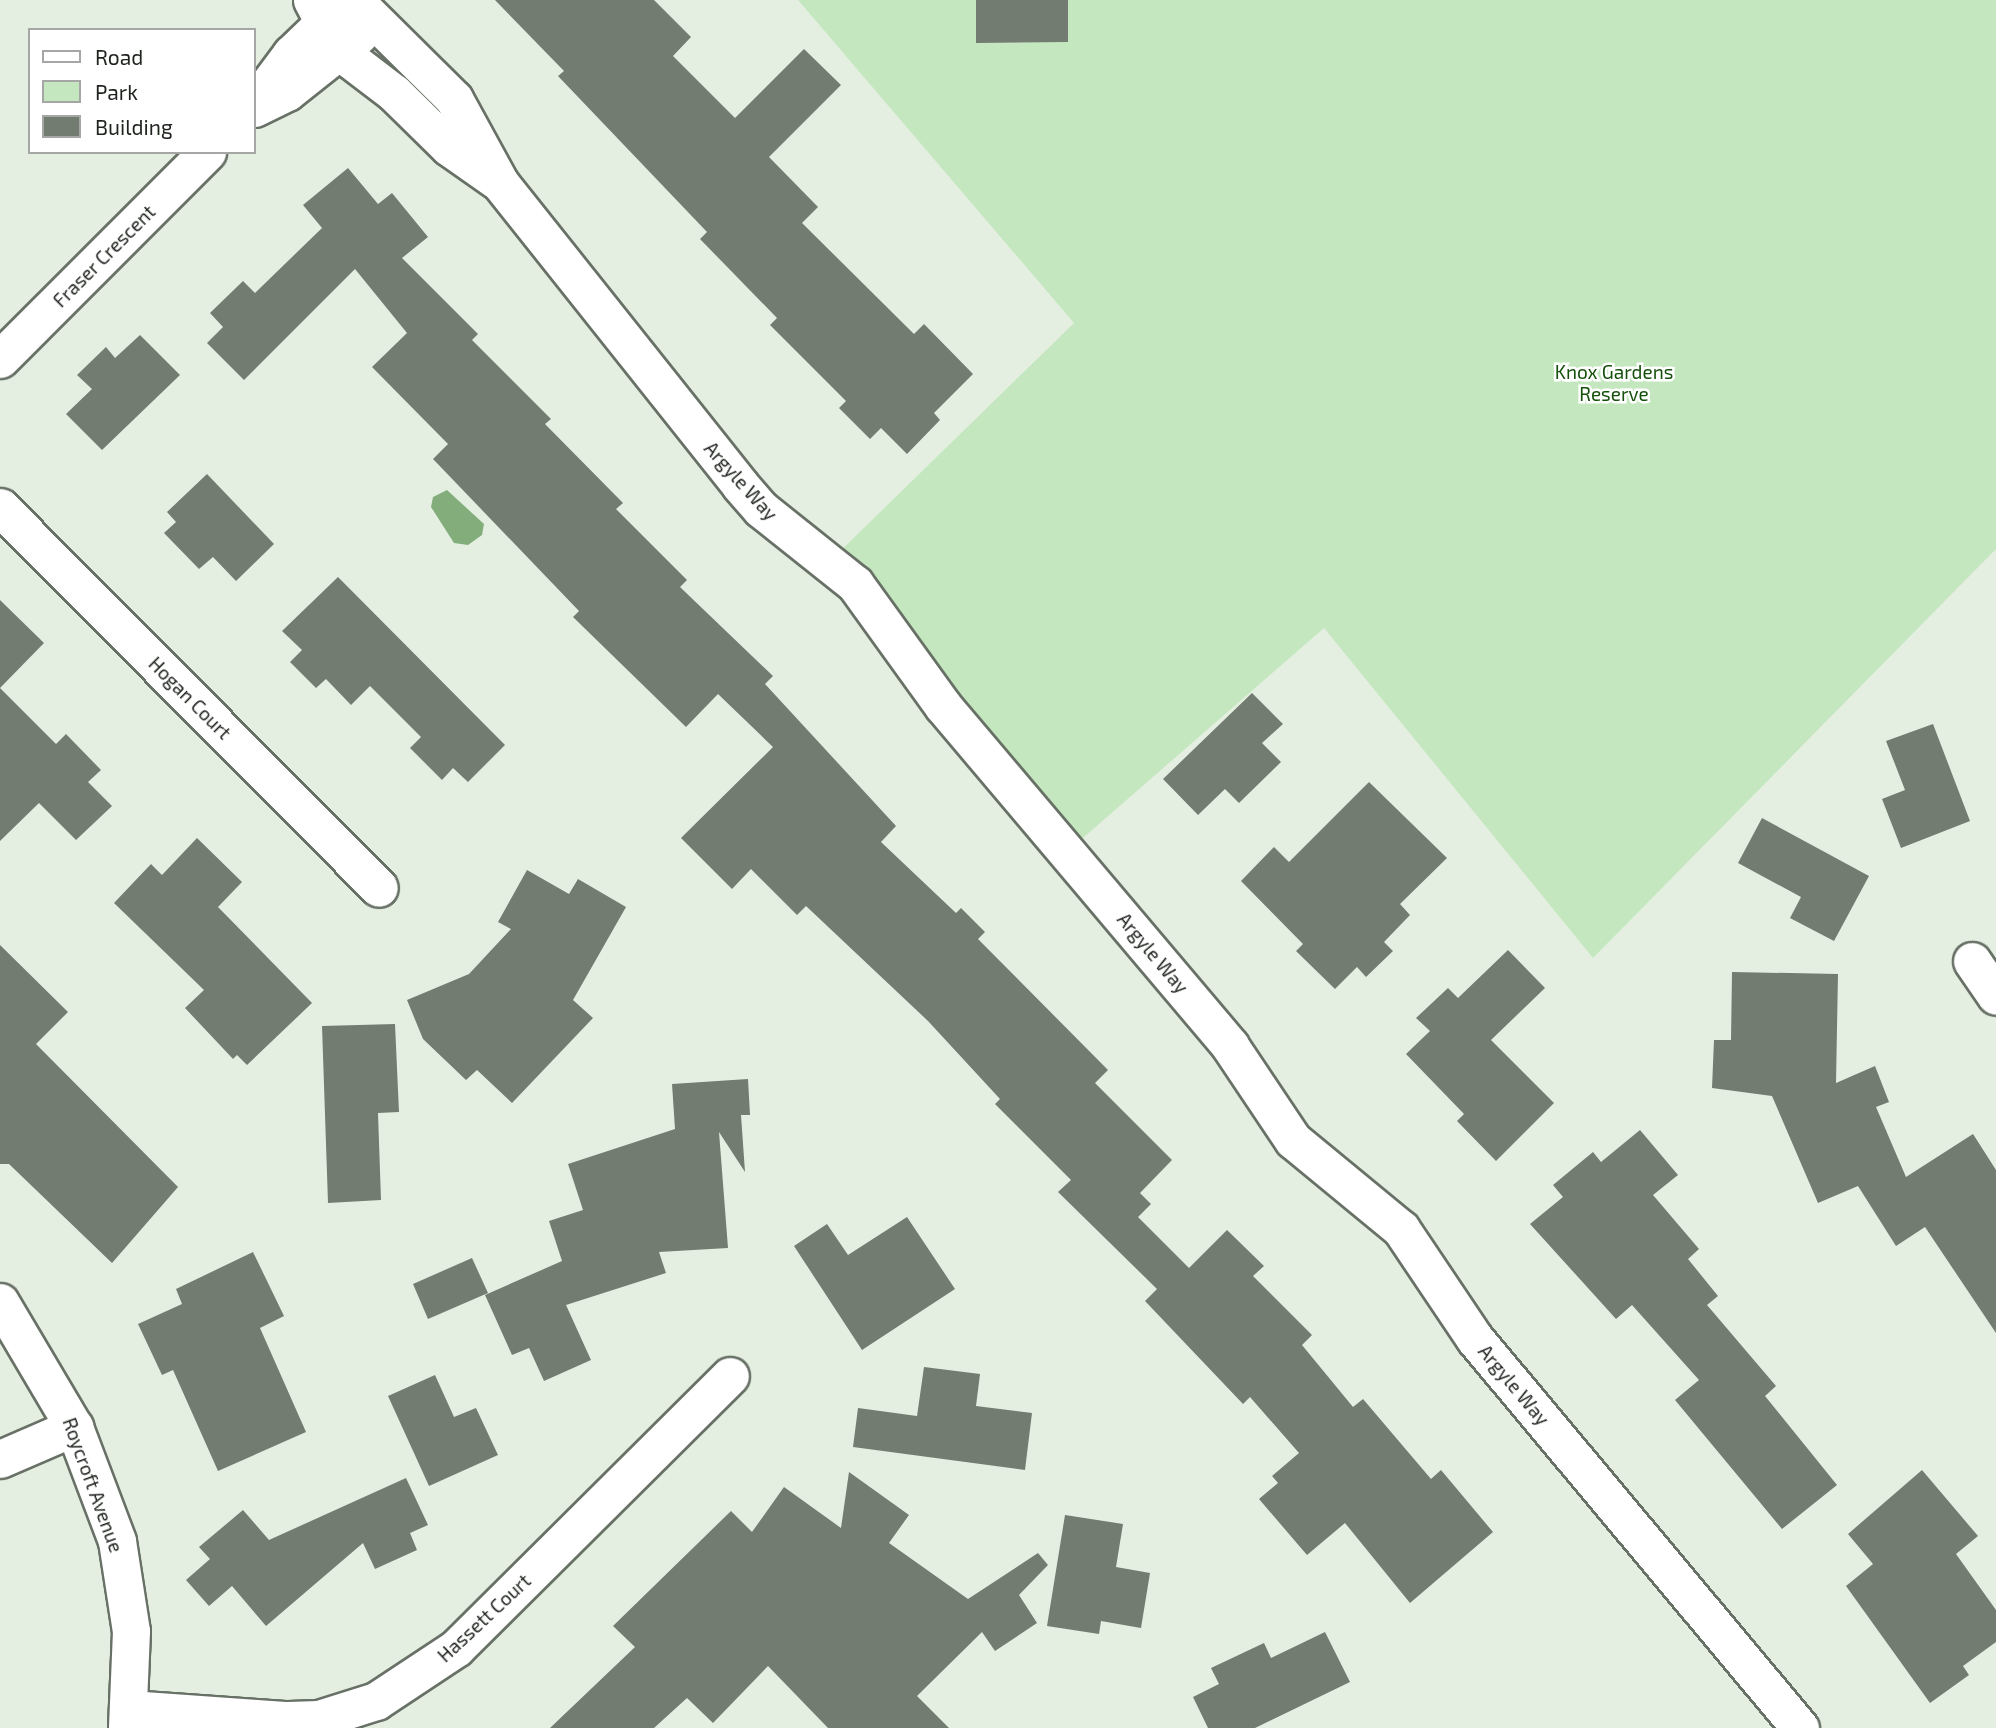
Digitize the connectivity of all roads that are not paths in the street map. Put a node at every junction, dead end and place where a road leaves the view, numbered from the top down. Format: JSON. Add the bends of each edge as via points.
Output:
{"nodes":[{"id":1,"x":359,"y":8,"type":"edge"},
{"id":2,"x":324,"y":25,"type":"edge"},
{"id":3,"x":256,"y":104,"type":"edge"},
{"id":4,"x":205,"y":154,"type":"edge"},
{"id":5,"x":500,"y":183,"type":"junction"},
{"id":6,"x":0,"y":359,"type":"edge"},
{"id":7,"x":0,"y":507,"type":"edge"},
{"id":8,"x":379,"y":888,"type":"dead end"},
{"id":9,"x":1972,"y":961,"type":"dead end"},
{"id":10,"x":1996,"y":996,"type":"edge"},
{"id":11,"x":0,"y":1302,"type":"edge"},
{"id":12,"x":730,"y":1376,"type":"dead end"},
{"id":13,"x":74,"y":1427,"type":"junction"},
{"id":14,"x":0,"y":1459,"type":"edge"},
{"id":15,"x":128,"y":1719,"type":"edge"},
{"id":16,"x":1800,"y":1728,"type":"edge"}],
"edges":[{"from":1,"to":2,"type":"street"},
{"from":1,"to":5,"type":"street","name":"Argyle Way","via":[[408,48],[454,99]]},
{"from":2,"to":3,"type":"street"},
{"from":2,"to":5,"type":"street","name":"Argyle Way","via":[[449,147]]},
{"from":4,"to":6,"type":"street","name":"Fraser Crescent"},
{"from":5,"to":16,"type":"street","name":"Argyle Way","via":[[761,509],[830,561],[881,615],[943,706],[1230,1045],[1293,1140],[1401,1229],[1475,1339]]},
{"from":7,"to":8,"type":"street","name":"Hogan Court"},
{"from":9,"to":10,"type":"street"},
{"from":11,"to":13,"type":"street","name":"Roycroft Avenue"},
{"from":12,"to":15,"type":"street","name":"Hassett Court","via":[[456,1648],[385,1696],[319,1719]]},
{"from":13,"to":14,"type":"street"},
{"from":13,"to":15,"type":"street","name":"Roycroft Avenue","via":[[122,1566],[131,1632]]}]}
